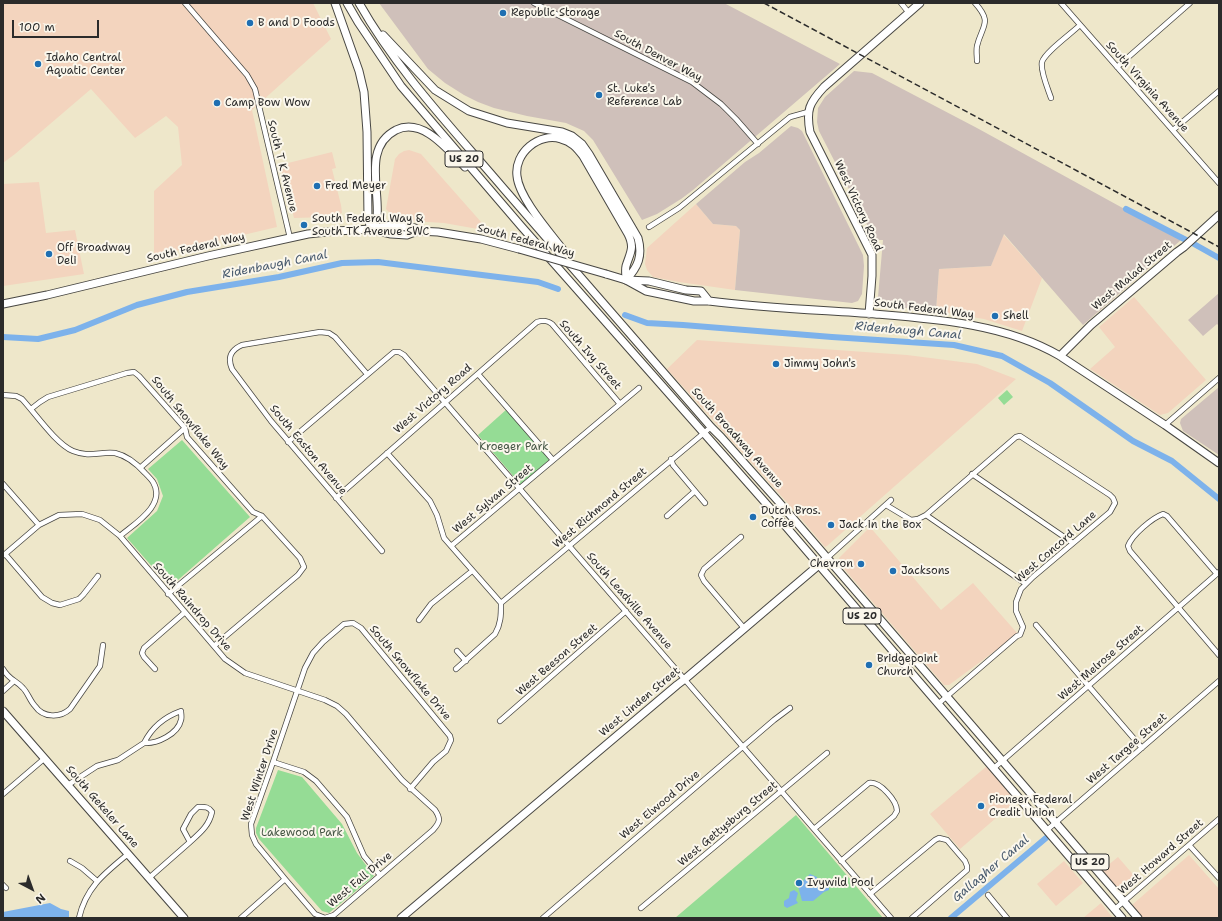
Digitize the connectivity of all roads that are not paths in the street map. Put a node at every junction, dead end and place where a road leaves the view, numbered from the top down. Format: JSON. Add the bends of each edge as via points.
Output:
{"nodes":[{"id":1,"x":185,"y":3,"type":"edge"},
{"id":2,"x":335,"y":3,"type":"edge"},
{"id":3,"x":347,"y":3,"type":"edge"},
{"id":4,"x":359,"y":3,"type":"edge"},
{"id":5,"x":534,"y":3,"type":"edge"},
{"id":6,"x":901,"y":3,"type":"edge"},
{"id":7,"x":920,"y":3,"type":"edge"},
{"id":8,"x":975,"y":3,"type":"edge"},
{"id":9,"x":1061,"y":3,"type":"edge"},
{"id":10,"x":1190,"y":3,"type":"edge"},
{"id":11,"x":909,"y":13,"type":"junction"},
{"id":12,"x":367,"y":17,"type":"junction"},
{"id":13,"x":1080,"y":25,"type":"junction"},
{"id":14,"x":977,"y":61,"type":"dead end"},
{"id":15,"x":1117,"y":66,"type":"junction"},
{"id":16,"x":1219,"y":91,"type":"edge"},
{"id":17,"x":1051,"y":98,"type":"dead end"},
{"id":18,"x":808,"y":112,"type":"junction"},
{"id":19,"x":1173,"y":130,"type":"junction"},
{"id":20,"x":758,"y":144,"type":"junction"},
{"id":21,"x":483,"y":181,"type":"junction"},
{"id":22,"x":1219,"y":183,"type":"edge"},
{"id":23,"x":1219,"y":215,"type":"edge"},
{"id":24,"x":649,"y":228,"type":"dead end"},
{"id":25,"x":372,"y":229,"type":"junction"},
{"id":26,"x":290,"y":238,"type":"junction"},
{"id":27,"x":626,"y":280,"type":"junction"},
{"id":28,"x":588,"y":285,"type":"junction"},
{"id":29,"x":3,"y":304,"type":"edge"},
{"id":30,"x":869,"y":314,"type":"junction"},
{"id":31,"x":545,"y":320,"type":"joint"},
{"id":32,"x":1060,"y":356,"type":"junction"},
{"id":33,"x":367,"y":374,"type":"junction"},
{"id":34,"x":478,"y":374,"type":"junction"},
{"id":35,"x":1219,"y":378,"type":"edge"},
{"id":36,"x":639,"y":388,"type":"dead end"},
{"id":37,"x":3,"y":395,"type":"edge"},
{"id":38,"x":445,"y":402,"type":"junction"},
{"id":39,"x":620,"y":404,"type":"junction"},
{"id":40,"x":31,"y":409,"type":"junction"},
{"id":41,"x":1165,"y":425,"type":"junction"},
{"id":42,"x":711,"y":427,"type":"junction"},
{"id":43,"x":185,"y":428,"type":"junction"},
{"id":44,"x":703,"y":434,"type":"junction"},
{"id":45,"x":288,"y":442,"type":"junction"},
{"id":46,"x":387,"y":453,"type":"junction"},
{"id":47,"x":671,"y":459,"type":"junction"},
{"id":48,"x":553,"y":460,"type":"junction"},
{"id":49,"x":1219,"y":463,"type":"edge"},
{"id":50,"x":140,"y":468,"type":"junction"},
{"id":51,"x":972,"y":474,"type":"junction"},
{"id":52,"x":3,"y":484,"type":"edge"},
{"id":53,"x":520,"y":488,"type":"junction"},
{"id":54,"x":695,"y":491,"type":"junction"},
{"id":55,"x":336,"y":498,"type":"junction"},
{"id":56,"x":891,"y":500,"type":"dead end"},
{"id":57,"x":705,"y":503,"type":"dead end"},
{"id":58,"x":886,"y":505,"type":"junction"},
{"id":59,"x":926,"y":515,"type":"junction"},
{"id":60,"x":262,"y":516,"type":"junction"},
{"id":61,"x":666,"y":516,"type":"dead end"},
{"id":62,"x":39,"y":525,"type":"junction"},
{"id":63,"x":120,"y":536,"type":"junction"},
{"id":64,"x":741,"y":537,"type":"dead end"},
{"id":65,"x":1074,"y":543,"type":"junction"},
{"id":66,"x":451,"y":546,"type":"junction"},
{"id":67,"x":569,"y":546,"type":"junction"},
{"id":68,"x":382,"y":551,"type":"dead end"},
{"id":69,"x":4,"y":555,"type":"edge"},
{"id":70,"x":827,"y":558,"type":"junction"},
{"id":71,"x":818,"y":565,"type":"junction"},
{"id":72,"x":472,"y":571,"type":"junction"},
{"id":73,"x":1218,"y":573,"type":"edge"},
{"id":74,"x":98,"y":576,"type":"dead end"},
{"id":75,"x":1026,"y":584,"type":"junction"},
{"id":76,"x":168,"y":594,"type":"junction"},
{"id":77,"x":501,"y":603,"type":"junction"},
{"id":78,"x":1178,"y":608,"type":"junction"},
{"id":79,"x":626,"y":611,"type":"junction"},
{"id":80,"x":184,"y":613,"type":"junction"},
{"id":81,"x":418,"y":620,"type":"dead end"},
{"id":82,"x":1036,"y":625,"type":"dead end"},
{"id":83,"x":744,"y":628,"type":"junction"},
{"id":84,"x":103,"y":645,"type":"dead end"},
{"id":85,"x":214,"y":646,"type":"junction"},
{"id":86,"x":457,"y":651,"type":"dead end"},
{"id":87,"x":1219,"y":655,"type":"edge"},
{"id":88,"x":466,"y":661,"type":"junction"},
{"id":89,"x":3,"y":669,"type":"edge"},
{"id":90,"x":155,"y":669,"type":"dead end"},
{"id":91,"x":456,"y":669,"type":"dead end"},
{"id":92,"x":5,"y":677,"type":"edge"},
{"id":93,"x":685,"y":679,"type":"junction"},
{"id":94,"x":14,"y":681,"type":"junction"},
{"id":95,"x":1219,"y":681,"type":"edge"},
{"id":96,"x":1088,"y":686,"type":"junction"},
{"id":97,"x":3,"y":691,"type":"edge"},
{"id":98,"x":297,"y":691,"type":"junction"},
{"id":99,"x":946,"y":696,"type":"junction"},
{"id":100,"x":938,"y":704,"type":"junction"},
{"id":101,"x":790,"y":708,"type":"dead end"},
{"id":102,"x":3,"y":711,"type":"edge"},
{"id":103,"x":500,"y":721,"type":"dead end"},
{"id":104,"x":144,"y":743,"type":"junction"},
{"id":105,"x":743,"y":746,"type":"junction"},
{"id":106,"x":1142,"y":748,"type":"junction"},
{"id":107,"x":827,"y":753,"type":"dead end"},
{"id":108,"x":45,"y":758,"type":"junction"},
{"id":109,"x":1002,"y":761,"type":"junction"},
{"id":110,"x":273,"y":762,"type":"junction"},
{"id":111,"x":994,"y":768,"type":"junction"},
{"id":112,"x":68,"y":785,"type":"junction"},
{"id":113,"x":410,"y":789,"type":"junction"},
{"id":114,"x":781,"y":791,"type":"junction"},
{"id":115,"x":3,"y":794,"type":"edge"},
{"id":116,"x":1219,"y":819,"type":"edge"},
{"id":117,"x":1056,"y":822,"type":"junction"},
{"id":118,"x":814,"y":829,"type":"junction"},
{"id":119,"x":1047,"y":830,"type":"junction"},
{"id":120,"x":190,"y":842,"type":"junction"},
{"id":121,"x":1189,"y":845,"type":"junction"},
{"id":122,"x":128,"y":854,"type":"junction"},
{"id":123,"x":70,"y":861,"type":"dead end"},
{"id":124,"x":841,"y":861,"type":"junction"},
{"id":125,"x":380,"y":875,"type":"junction"},
{"id":126,"x":149,"y":878,"type":"junction"},
{"id":127,"x":1219,"y":878,"type":"edge"},
{"id":128,"x":285,"y":879,"type":"junction"},
{"id":129,"x":97,"y":881,"type":"junction"},
{"id":130,"x":870,"y":894,"type":"junction"},
{"id":131,"x":988,"y":895,"type":"dead end"},
{"id":132,"x":1124,"y":901,"type":"junction"},
{"id":133,"x":641,"y":908,"type":"dead end"},
{"id":134,"x":1115,"y":909,"type":"junction"},
{"id":135,"x":79,"y":918,"type":"edge"},
{"id":136,"x":184,"y":918,"type":"edge"},
{"id":137,"x":241,"y":918,"type":"edge"},
{"id":138,"x":401,"y":918,"type":"edge"},
{"id":139,"x":543,"y":918,"type":"edge"},
{"id":140,"x":891,"y":918,"type":"edge"},
{"id":141,"x":912,"y":918,"type":"edge"},
{"id":142,"x":1007,"y":918,"type":"edge"},
{"id":143,"x":1122,"y":918,"type":"edge"},
{"id":144,"x":1138,"y":918,"type":"edge"}],
"edges":[{"from":1,"to":26,"type":"street","name":"South T K Avenue","via":[[255,89]]},
{"from":2,"to":25,"type":"main road","via":[[364,92],[368,132],[368,220]]},
{"from":3,"to":21,"type":"main road","name":"South Broadway Avenue","number":"US 20","via":[[401,86]]},
{"from":4,"to":12,"type":"main road","name":"South Broadway Avenue","number":"US 20"},
{"from":5,"to":20,"type":"street","name":"South Denver Way","via":[[692,82],[721,104]]},
{"from":6,"to":11,"type":"street"},
{"from":7,"to":11,"type":"main road"},
{"from":8,"to":14,"type":"street","via":[[986,22],[977,45]]},
{"from":9,"to":13,"type":"street","name":"South Virginia Avenue"},
{"from":10,"to":15,"type":"street"},
{"from":11,"to":18,"type":"main road","via":[[824,87],[813,98]]},
{"from":12,"to":27,"type":"main road","via":[[435,90],[469,111],[507,123],[562,132],[582,144],[638,238],[638,264]]},
{"from":12,"to":28,"type":"main road","name":"South Broadway Avenue","number":"US 20","via":[[410,79]]},
{"from":13,"to":15,"type":"street","name":"South Virginia Avenue"},
{"from":13,"to":17,"type":"street","via":[[1046,55],[1042,62]]},
{"from":15,"to":19,"type":"street","name":"South Virginia Avenue"},
{"from":16,"to":19,"type":"street"},
{"from":18,"to":20,"type":"street","via":[[790,117]]},
{"from":18,"to":30,"type":"main road","name":"West Victory Road","via":[[810,132],[872,255]]},
{"from":19,"to":22,"type":"street","name":"South Virginia Avenue"},
{"from":20,"to":24,"type":"street"},
{"from":21,"to":25,"type":"main road","via":[[468,170],[434,136],[421,129],[398,129],[389,134],[377,154],[375,166],[378,220]]},
{"from":21,"to":44,"type":"main road","name":"South Broadway Avenue","number":"US 20"},
{"from":23,"to":32,"type":"main road","name":"West Malad Street","via":[[1091,325]]},
{"from":25,"to":26,"type":"main road","name":"South Federal Way"},
{"from":25,"to":27,"type":"main road","name":"South Federal Way","bridge":true,"via":[[407,236],[418,231],[481,239]]},
{"from":26,"to":29,"type":"main road","name":"South Federal Way"},
{"from":27,"to":28,"type":"main road","via":[[625,268],[630,256],[631,240],[583,156],[577,148],[562,139],[543,140],[525,150],[520,158],[517,167],[518,182],[527,200]]},
{"from":27,"to":30,"type":"main road","name":"South Federal Way","via":[[646,291],[694,301]]},
{"from":28,"to":42,"type":"main road","name":"South Broadway Avenue","number":"US 20"},
{"from":30,"to":32,"type":"main road","name":"South Federal Way","via":[[976,326],[1026,340]]},
{"from":31,"to":34,"type":"street","name":"West Victory Road","via":[[537,322]]},
{"from":31,"to":39,"type":"street","name":"South Ivy Street","via":[[552,324]]},
{"from":32,"to":41,"type":"main road","name":"South Federal Way"},
{"from":33,"to":38,"type":"street","name":"South Leadville Avenue","via":[[394,352],[399,352]]},
{"from":33,"to":45,"type":"street"},
{"from":33,"to":45,"type":"street","name":"South Easton Avenue","via":[[329,333],[320,332],[242,344],[235,348],[230,354],[232,369]]},
{"from":34,"to":38,"type":"street","name":"West Victory Road"},
{"from":34,"to":48,"type":"street"},
{"from":35,"to":41,"type":"street"},
{"from":36,"to":39,"type":"street","name":"West Sylvan Street"},
{"from":37,"to":40,"type":"street","via":[[19,397]]},
{"from":38,"to":46,"type":"street","name":"West Victory Road"},
{"from":38,"to":53,"type":"street","name":"South Leadville Avenue"},
{"from":39,"to":48,"type":"street","name":"West Sylvan Street"},
{"from":40,"to":43,"type":"street","name":"South Snowflake Way","via":[[48,397],[134,372]]},
{"from":40,"to":50,"type":"street","via":[[72,451],[93,455],[114,453],[132,460]]},
{"from":41,"to":49,"type":"main road","name":"South Federal Way"},
{"from":42,"to":44,"type":"street","name":"West Richmond Street"},
{"from":42,"to":70,"type":"main road","name":"South Broadway Avenue","number":"US 20"},
{"from":43,"to":50,"type":"street"},
{"from":43,"to":60,"type":"street","name":"South Snowflake Way","via":[[187,437],[253,512]]},
{"from":44,"to":47,"type":"street","name":"West Richmond Street"},
{"from":44,"to":71,"type":"main road","name":"South Broadway Avenue","number":"US 20"},
{"from":45,"to":55,"type":"street","name":"South Easton Avenue"},
{"from":46,"to":55,"type":"street","name":"West Victory Road"},
{"from":46,"to":66,"type":"street","via":[[430,501],[444,538]]},
{"from":47,"to":54,"type":"street"},
{"from":47,"to":67,"type":"street","name":"West Richmond Street"},
{"from":48,"to":53,"type":"street","name":"West Sylvan Street"},
{"from":50,"to":63,"type":"street","via":[[154,483],[157,495],[149,512]]},
{"from":51,"to":59,"type":"street"},
{"from":51,"to":65,"type":"street"},
{"from":51,"to":65,"type":"street","name":"West Concord Lane","via":[[1020,436],[1110,495],[1115,503],[1110,512]]},
{"from":52,"to":62,"type":"street"},
{"from":53,"to":66,"type":"street","name":"West Sylvan Street"},
{"from":53,"to":67,"type":"street","name":"South Leadville Avenue"},
{"from":54,"to":57,"type":"street"},
{"from":54,"to":61,"type":"street"},
{"from":55,"to":68,"type":"street","name":"South Easton Avenue"},
{"from":56,"to":58,"type":"street","name":"West Linden Street"},
{"from":58,"to":59,"type":"street","via":[[912,520]]},
{"from":58,"to":70,"type":"street","name":"West Linden Street"},
{"from":59,"to":75,"type":"street"},
{"from":60,"to":76,"type":"street"},
{"from":60,"to":85,"type":"street","name":"South Snowflake Way","via":[[300,558],[304,567],[298,575]]},
{"from":62,"to":63,"type":"street","name":"South Raindrop Drive","via":[[59,515],[82,514],[100,520]]},
{"from":62,"to":69,"type":"street","name":"South Raindrop Drive"},
{"from":63,"to":76,"type":"street","name":"South Raindrop Drive"},
{"from":64,"to":83,"type":"street","via":[[704,568],[701,575]]},
{"from":65,"to":75,"type":"street","name":"West Concord Lane"},
{"from":66,"to":72,"type":"street"},
{"from":67,"to":77,"type":"street","name":"West Richmond Street"},
{"from":67,"to":79,"type":"street","name":"South Leadville Avenue"},
{"from":69,"to":74,"type":"street","via":[[42,597],[52,603],[60,604],[79,598]]},
{"from":70,"to":71,"type":"main road","name":"West Linden Street"},
{"from":70,"to":99,"type":"main road","name":"South Broadway Avenue","number":"US 20"},
{"from":71,"to":83,"type":"main road","name":"West Linden Street"},
{"from":71,"to":100,"type":"main road","name":"South Broadway Avenue","number":"US 20"},
{"from":72,"to":77,"type":"street"},
{"from":72,"to":81,"type":"street","via":[[431,604]]},
{"from":73,"to":78,"type":"street","name":"West Melrose Street"},
{"from":73,"to":78,"type":"street","via":[[1163,514],[1157,516],[1134,536],[1128,546],[1130,552]]},
{"from":75,"to":99,"type":"street","name":"West Concord Lane","via":[[1016,602],[1016,611],[1023,627],[1020,635]]},
{"from":76,"to":80,"type":"street","name":"South Raindrop Drive"},
{"from":77,"to":88,"type":"street","via":[[499,628]]},
{"from":78,"to":87,"type":"street"},
{"from":78,"to":96,"type":"street","name":"West Melrose Street"},
{"from":79,"to":93,"type":"street","name":"South Leadville Avenue"},
{"from":79,"to":103,"type":"street","name":"West Beeson Street"},
{"from":80,"to":85,"type":"street","name":"South Raindrop Drive"},
{"from":80,"to":90,"type":"street","via":[[144,648],[144,657]]},
{"from":82,"to":96,"type":"street"},
{"from":83,"to":93,"type":"main road","name":"West Linden Street"},
{"from":84,"to":94,"type":"street","via":[[100,666],[66,713],[50,715],[40,712],[26,691]]},
{"from":85,"to":98,"type":"street","name":"South Raindrop Drive","via":[[225,659],[245,673]]},
{"from":86,"to":88,"type":"street"},
{"from":88,"to":91,"type":"street"},
{"from":89,"to":92,"type":"street"},
{"from":92,"to":94,"type":"street"},
{"from":93,"to":105,"type":"street","name":"South Leadville Avenue"},
{"from":93,"to":138,"type":"main road","name":"West Linden Street"},
{"from":94,"to":97,"type":"street"},
{"from":95,"to":106,"type":"street","name":"West Targee Street"},
{"from":96,"to":106,"type":"street"},
{"from":96,"to":109,"type":"street","name":"West Melrose Street"},
{"from":98,"to":110,"type":"street","name":"West Winter Drive"},
{"from":98,"to":113,"type":"street","name":"South Raindrop Drive","via":[[337,706]]},
{"from":98,"to":113,"type":"street","name":"South Snowflake Drive","via":[[313,652],[323,642],[344,624],[353,623],[361,628],[450,736],[446,751]]},
{"from":99,"to":100,"type":"street"},
{"from":99,"to":109,"type":"main road","name":"South Broadway Avenue","number":"US 20"},
{"from":100,"to":111,"type":"main road","name":"South Broadway Avenue","number":"US 20"},
{"from":101,"to":105,"type":"street","name":"West Elwood Drive"},
{"from":102,"to":108,"type":"main road","name":"South Gekeler Lane"},
{"from":104,"to":104,"type":"street","via":[[153,743],[176,731],[182,720],[180,710],[167,716],[149,732]]},
{"from":104,"to":112,"type":"street","via":[[118,760],[97,766]]},
{"from":105,"to":114,"type":"street","name":"South Leadville Avenue"},
{"from":105,"to":139,"type":"street","name":"West Elwood Drive"},
{"from":106,"to":117,"type":"street","name":"West Targee Street"},
{"from":107,"to":114,"type":"street","name":"West Gettysburg Street"},
{"from":108,"to":112,"type":"main road","name":"South Gekeler Lane"},
{"from":108,"to":115,"type":"street"},
{"from":109,"to":111,"type":"street","name":"West Melrose Street"},
{"from":109,"to":117,"type":"main road","name":"South Broadway Avenue","number":"US 20"},
{"from":110,"to":125,"type":"street","via":[[304,772],[316,781],[347,817],[364,856]]},
{"from":110,"to":128,"type":"street","name":"West Winter Drive","via":[[251,824],[252,835],[256,844]]},
{"from":111,"to":119,"type":"main road","name":"South Broadway Avenue","number":"US 20"},
{"from":112,"to":122,"type":"main road","name":"South Gekeler Lane"},
{"from":113,"to":125,"type":"street","name":"West Fall Drive","via":[[435,810],[439,820],[433,830]]},
{"from":114,"to":118,"type":"street","name":"South Leadville Avenue"},
{"from":114,"to":133,"type":"street","name":"West Gettysburg Street"},
{"from":116,"to":121,"type":"street","name":"West Howard Street"},
{"from":117,"to":119,"type":"street","name":"West Targee Street"},
{"from":117,"to":132,"type":"main road","name":"South Broadway Avenue","number":"US 20"},
{"from":118,"to":124,"type":"street","name":"South Leadville Avenue"},
{"from":118,"to":124,"type":"street","via":[[866,785],[872,782],[881,786],[896,804],[897,811]]},
{"from":119,"to":134,"type":"main road","name":"South Broadway Avenue","number":"US 20"},
{"from":120,"to":120,"type":"street","via":[[208,824],[212,812],[210,809],[198,807],[191,814],[184,829]]},
{"from":120,"to":126,"type":"street"},
{"from":121,"to":127,"type":"street"},
{"from":121,"to":132,"type":"street","name":"West Howard Street"},
{"from":122,"to":126,"type":"main road","name":"South Gekeler Lane"},
{"from":122,"to":129,"type":"street"},
{"from":123,"to":129,"type":"street"},
{"from":124,"to":130,"type":"street","name":"South Leadville Avenue"},
{"from":125,"to":128,"type":"street","name":"West Fall Drive","via":[[334,915],[325,918],[315,914]]},
{"from":126,"to":136,"type":"main road","name":"South Gekeler Lane"},
{"from":128,"to":137,"type":"street"},
{"from":129,"to":135,"type":"street","via":[[84,902]]},
{"from":130,"to":140,"type":"street","name":"South Leadville Avenue"},
{"from":130,"to":141,"type":"street","via":[[935,840],[947,840],[967,864],[967,870]]},
{"from":131,"to":142,"type":"street"},
{"from":132,"to":134,"type":"street","name":"West Howard Street"},
{"from":132,"to":144,"type":"main road","name":"South Broadway Avenue","number":"US 20"},
{"from":134,"to":143,"type":"main road","name":"South Broadway Avenue","number":"US 20"}]}
